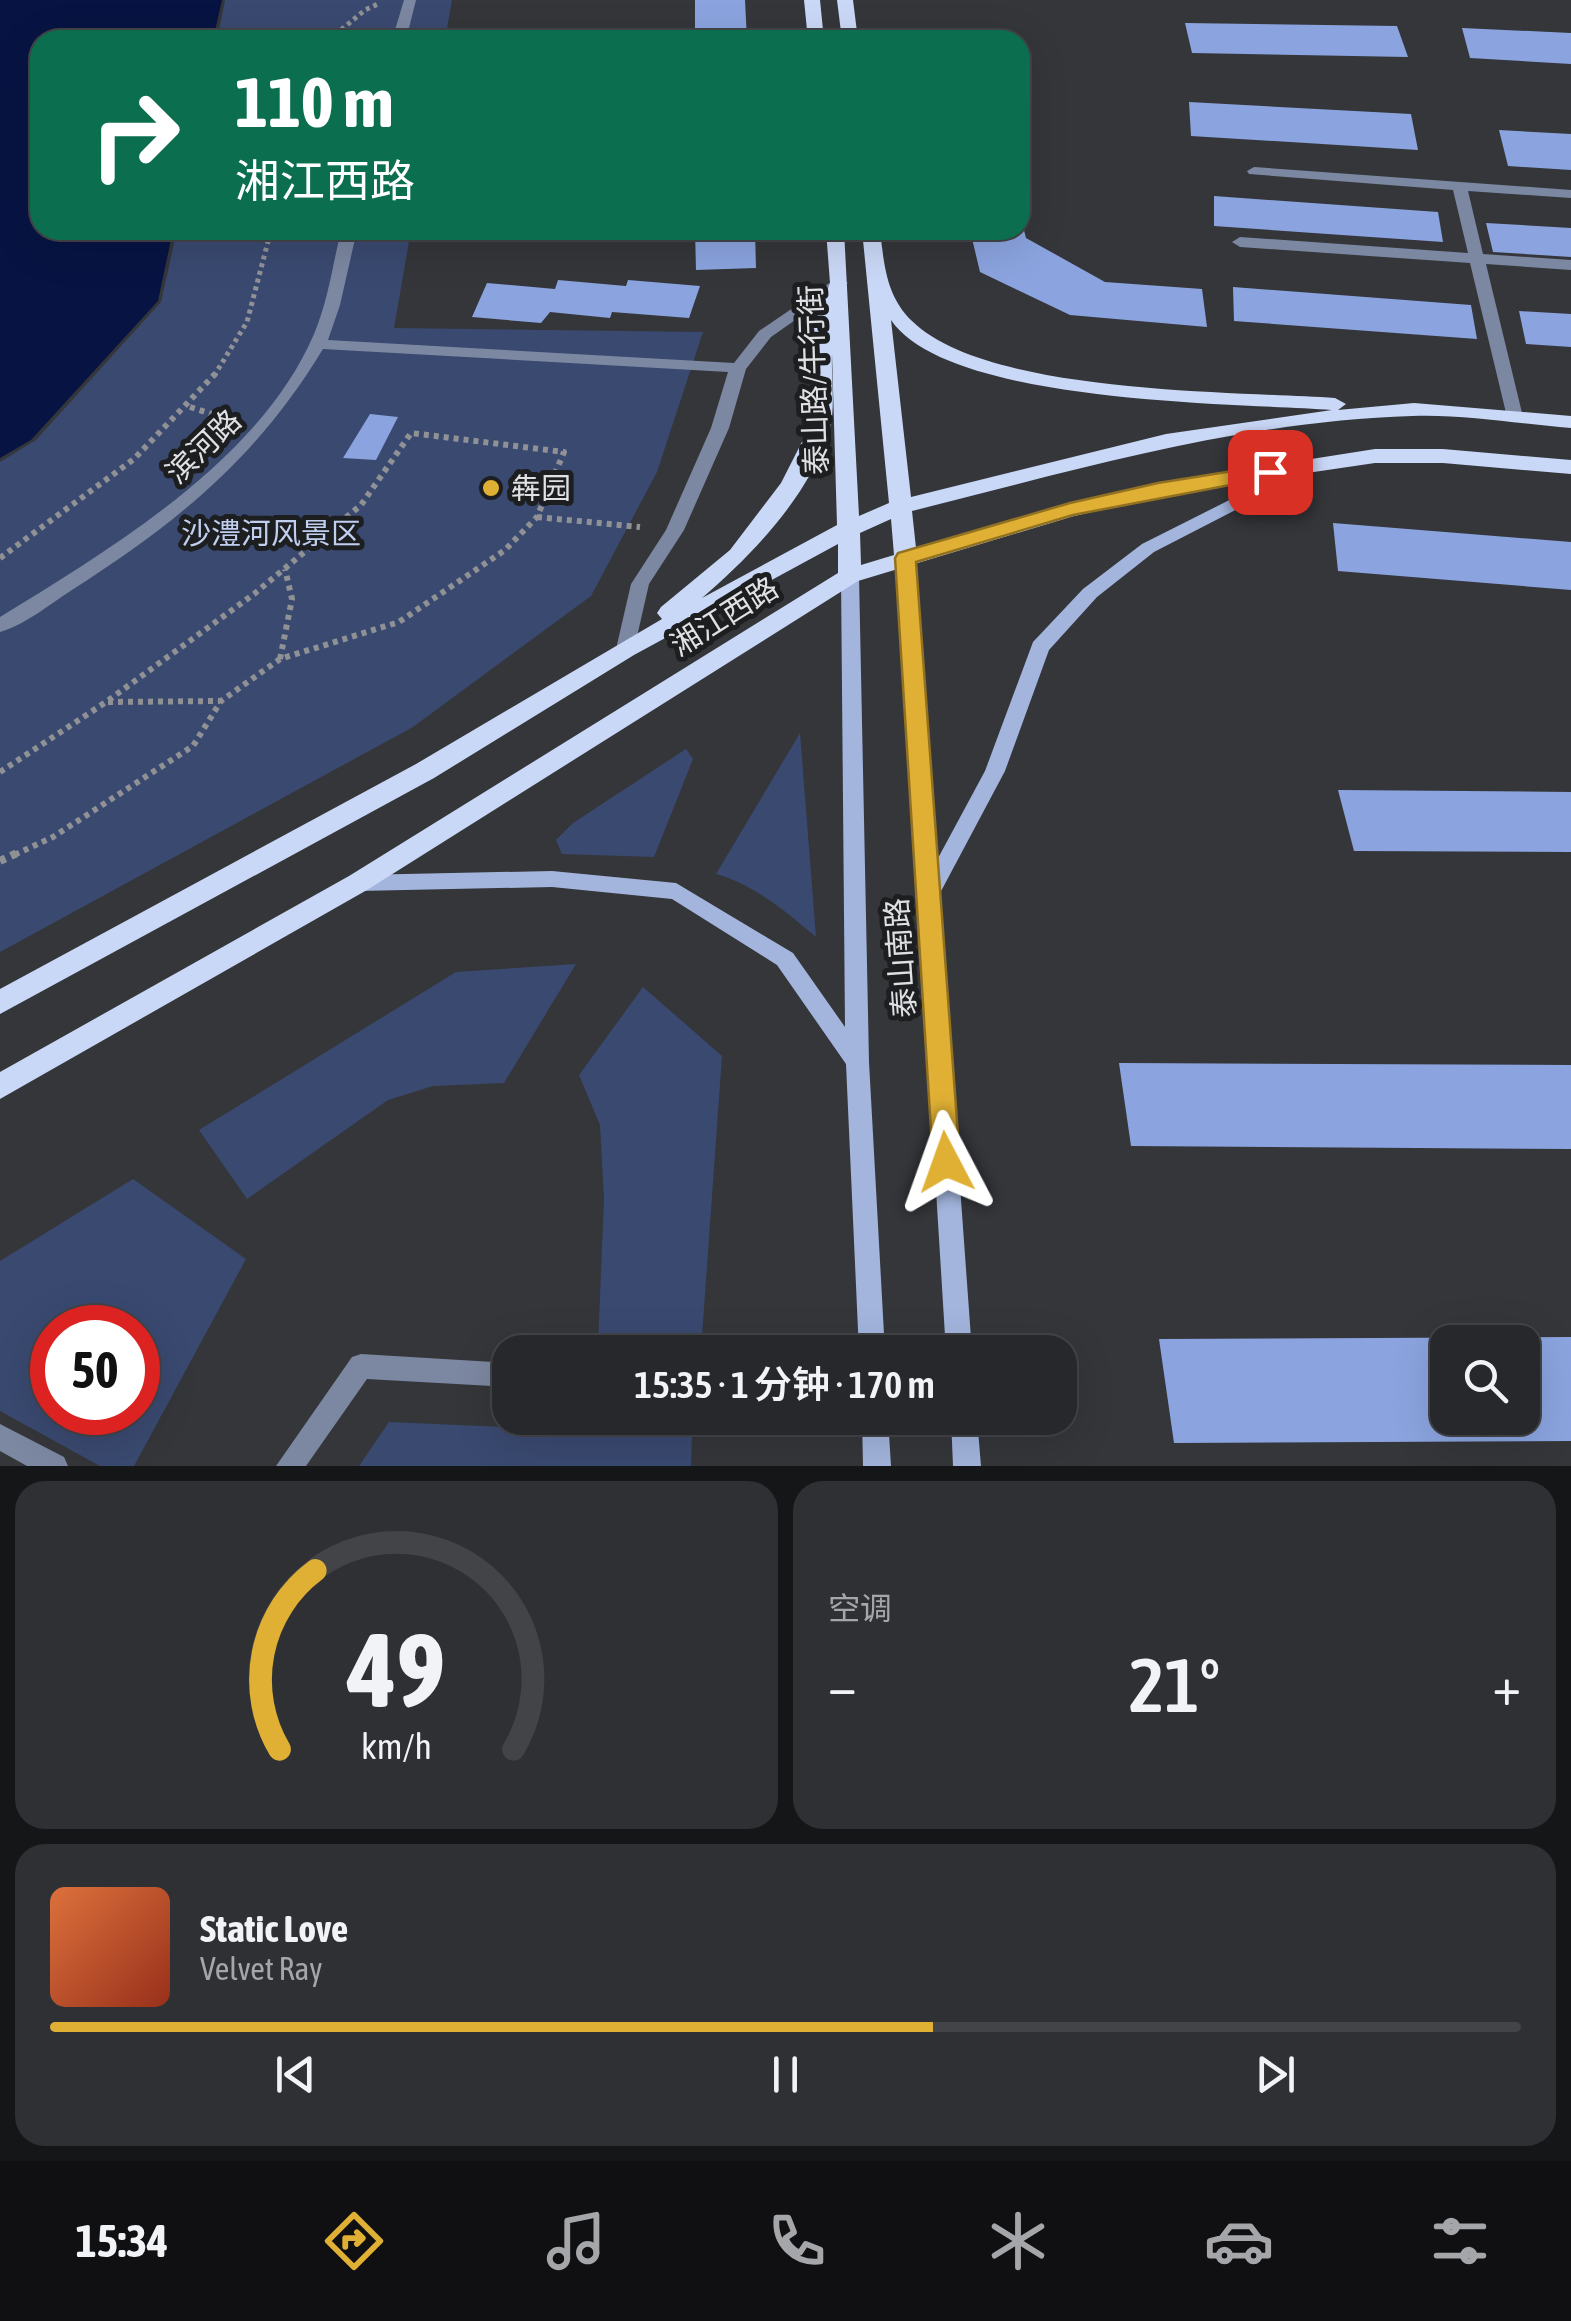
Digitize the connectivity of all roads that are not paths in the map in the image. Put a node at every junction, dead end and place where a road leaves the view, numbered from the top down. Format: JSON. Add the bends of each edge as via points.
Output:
{"nodes":[{"id":1,"x":410,"y":0,"type":"edge"},
{"id":2,"x":812,"y":0,"type":"edge"},
{"id":3,"x":845,"y":0,"type":"edge"},
{"id":4,"x":402,"y":30,"type":"edge"},
{"id":5,"x":815,"y":30,"type":"edge"},
{"id":6,"x":849,"y":30,"type":"edge"},
{"id":7,"x":1254,"y":170,"type":"dead end"},
{"id":8,"x":1459,"y":186,"type":"junction"},
{"id":9,"x":1571,"y":194,"type":"edge"},
{"id":10,"x":346,"y":240,"type":"edge"},
{"id":11,"x":836,"y":240,"type":"edge"},
{"id":12,"x":871,"y":240,"type":"edge"},
{"id":13,"x":1240,"y":242,"type":"dead end"},
{"id":14,"x":1476,"y":258,"type":"junction"},
{"id":15,"x":1571,"y":265,"type":"edge"},
{"id":16,"x":840,"y":282,"type":"junction"},
{"id":17,"x":876,"y":285,"type":"junction"},
{"id":18,"x":318,"y":344,"type":"junction"},
{"id":19,"x":738,"y":368,"type":"junction"},
{"id":20,"x":1414,"y":409,"type":"junction"},
{"id":21,"x":1515,"y":417,"type":"junction"},
{"id":22,"x":1571,"y":422,"type":"edge"},
{"id":23,"x":1307,"y":466,"type":"junction"},
{"id":24,"x":1571,"y":467,"type":"edge"},
{"id":25,"x":902,"y":506,"type":"junction"},
{"id":26,"x":848,"y":529,"type":"junction"},
{"id":27,"x":906,"y":558,"type":"junction"},
{"id":28,"x":850,"y":576,"type":"junction"},
{"id":29,"x":0,"y":626,"type":"edge"},
{"id":30,"x":626,"y":649,"type":"junction"},
{"id":31,"x":358,"y":883,"type":"junction"},
{"id":32,"x":928,"y":894,"type":"junction"},
{"id":33,"x":0,"y":1004,"type":"edge"},
{"id":34,"x":857,"y":1062,"type":"junction"},
{"id":35,"x":0,"y":1087,"type":"edge"},
{"id":36,"x":871,"y":1335,"type":"edge"},
{"id":37,"x":959,"y":1335,"type":"edge"},
{"id":38,"x":492,"y":1374,"type":"edge"},
{"id":39,"x":876,"y":1435,"type":"edge"},
{"id":40,"x":965,"y":1435,"type":"edge"},
{"id":41,"x":0,"y":1437,"type":"edge"},
{"id":42,"x":54,"y":1466,"type":"edge"},
{"id":43,"x":290,"y":1466,"type":"edge"},
{"id":44,"x":877,"y":1466,"type":"edge"},
{"id":45,"x":967,"y":1466,"type":"edge"}],
"edges":[{"from":1,"to":4,"type":"street"},
{"from":2,"to":5,"type":"main road"},
{"from":3,"to":6,"type":"main road"},
{"from":7,"to":8,"type":"street"},
{"from":8,"to":9,"type":"street"},
{"from":8,"to":14,"type":"street"},
{"from":10,"to":18,"type":"street","name":"滨河路"},
{"from":11,"to":16,"type":"main road","name":"泰山路/牛行街"},
{"from":12,"to":17,"type":"main road"},
{"from":13,"to":14,"type":"street"},
{"from":14,"to":15,"type":"street"},
{"from":14,"to":21,"type":"street"},
{"from":16,"to":19,"type":"street","via":[[765,334]]},
{"from":16,"to":26,"type":"main road","name":"泰山路/牛行街"},
{"from":16,"to":30,"type":"main road","via":[[823,328],[819,430],[791,486],[738,555]]},
{"from":17,"to":20,"type":"main road","via":[[905,326],[997,372],[1071,386]]},
{"from":17,"to":25,"type":"main road"},
{"from":18,"to":19,"type":"street"},
{"from":18,"to":29,"type":"street","name":"滨河路","via":[[273,416],[188,502]]},
{"from":19,"to":30,"type":"street","via":[[675,530],[640,584]]},
{"from":20,"to":21,"type":"main road","name":"湘江西路"},
{"from":20,"to":25,"type":"main road","name":"湘江西路","via":[[1166,441]]},
{"from":21,"to":22,"type":"main road","name":"湘江西路"},
{"from":23,"to":24,"type":"main road","name":"湘江西路","via":[[1443,456]]},
{"from":23,"to":27,"type":"main road","name":"湘江西路","via":[[1070,510]]},
{"from":23,"to":32,"type":"main road","via":[[1148,548],[1090,594],[1040,647],[995,771]]},
{"from":25,"to":26,"type":"main road","name":"湘江西路"},
{"from":25,"to":27,"type":"main road"},
{"from":26,"to":28,"type":"main road","name":"泰山路/牛行街"},
{"from":26,"to":30,"type":"main road","name":"湘江西路"},
{"from":27,"to":28,"type":"main road","name":"湘江西路"},
{"from":27,"to":32,"type":"main road","name":"泰山南路"},
{"from":28,"to":31,"type":"main road","name":"湘江西路"},
{"from":28,"to":34,"type":"main road","name":"泰山南路"},
{"from":30,"to":33,"type":"main road","name":"湘江西路","via":[[425,771]]},
{"from":31,"to":34,"type":"main road","via":[[552,879],[676,891],[785,959]]},
{"from":31,"to":35,"type":"main road","name":"湘江西路"},
{"from":32,"to":37,"type":"main road","name":"泰山南路"},
{"from":34,"to":36,"type":"main road","name":"泰山南路"},
{"from":38,"to":43,"type":"street","via":[[361,1366]]},
{"from":39,"to":44,"type":"main road"},
{"from":40,"to":45,"type":"main road"},
{"from":41,"to":42,"type":"street"}]}
